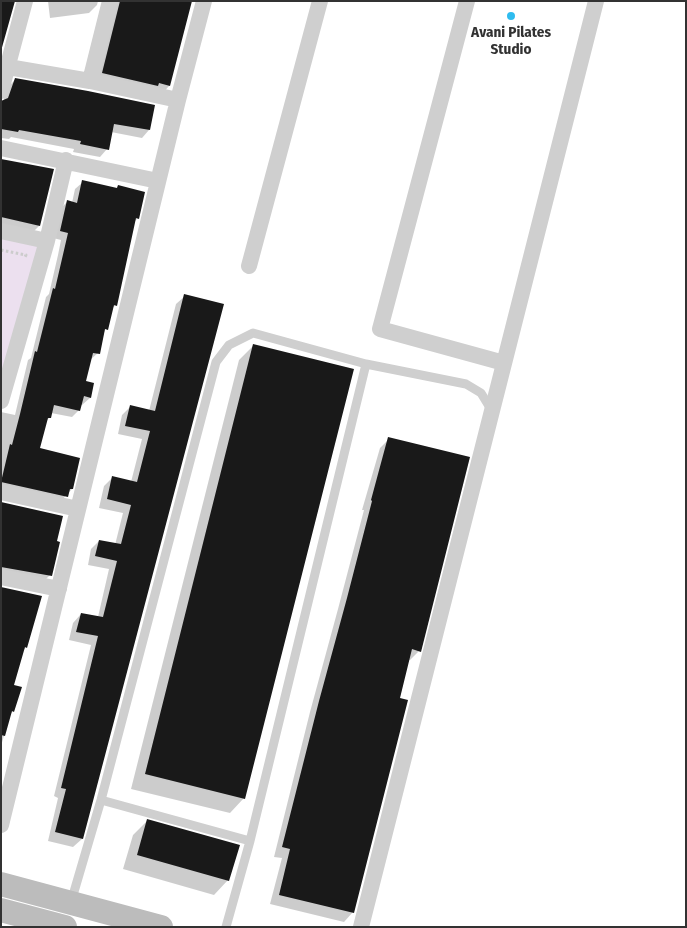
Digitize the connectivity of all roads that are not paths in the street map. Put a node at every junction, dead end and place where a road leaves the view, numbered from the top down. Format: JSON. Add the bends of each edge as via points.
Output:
{"nodes":[{"id":1,"x":25,"y":1,"type":"edge"},
{"id":2,"x":110,"y":1,"type":"edge"},
{"id":3,"x":204,"y":1,"type":"edge"},
{"id":4,"x":320,"y":1,"type":"edge"},
{"id":5,"x":466,"y":1,"type":"edge"},
{"id":6,"x":596,"y":1,"type":"edge"},
{"id":7,"x":8,"y":67,"type":"junction"},
{"id":8,"x":90,"y":81,"type":"junction"},
{"id":9,"x":1,"y":91,"type":"edge"},
{"id":10,"x":178,"y":100,"type":"junction"},
{"id":11,"x":1,"y":148,"type":"edge"},
{"id":12,"x":66,"y":160,"type":"junction"},
{"id":13,"x":158,"y":181,"type":"junction"},
{"id":14,"x":1,"y":231,"type":"edge"},
{"id":15,"x":46,"y":241,"type":"junction"},
{"id":16,"x":248,"y":266,"type":"dead end"},
{"id":17,"x":504,"y":363,"type":"junction"},
{"id":18,"x":366,"y":364,"type":"junction"},
{"id":19,"x":1,"y":401,"type":"edge"},
{"id":20,"x":492,"y":411,"type":"junction"},
{"id":21,"x":1,"y":492,"type":"edge"},
{"id":22,"x":78,"y":509,"type":"junction"},
{"id":23,"x":1,"y":577,"type":"edge"},
{"id":24,"x":59,"y":589,"type":"junction"},
{"id":25,"x":101,"y":800,"type":"junction"},
{"id":26,"x":1,"y":825,"type":"edge"},
{"id":27,"x":250,"y":841,"type":"junction"},
{"id":28,"x":1,"y":884,"type":"edge"},
{"id":29,"x":70,"y":903,"type":"junction"},
{"id":30,"x":1,"y":910,"type":"edge"},
{"id":31,"x":65,"y":927,"type":"edge"},
{"id":32,"x":162,"y":927,"type":"edge"},
{"id":33,"x":226,"y":927,"type":"edge"},
{"id":34,"x":360,"y":927,"type":"edge"}],
"edges":[{"from":1,"to":7,"type":"street"},
{"from":2,"to":8,"type":"street"},
{"from":3,"to":10,"type":"street"},
{"from":4,"to":16,"type":"street"},
{"from":5,"to":17,"type":"street","via":[[380,329]]},
{"from":6,"to":17,"type":"street"},
{"from":7,"to":8,"type":"street"},
{"from":7,"to":9,"type":"street"},
{"from":8,"to":10,"type":"street"},
{"from":10,"to":13,"type":"street"},
{"from":11,"to":12,"type":"street"},
{"from":12,"to":13,"type":"street"},
{"from":12,"to":15,"type":"street"},
{"from":13,"to":22,"type":"street"},
{"from":14,"to":15,"type":"street"},
{"from":15,"to":19,"type":"street"},
{"from":17,"to":20,"type":"street"},
{"from":18,"to":20,"type":"lane","via":[[466,384],[481,393]]},
{"from":18,"to":25,"type":"lane","via":[[254,333],[229,345],[216,362]]},
{"from":18,"to":27,"type":"lane"},
{"from":20,"to":34,"type":"street"},
{"from":21,"to":22,"type":"street"},
{"from":22,"to":24,"type":"street"},
{"from":23,"to":24,"type":"street"},
{"from":24,"to":26,"type":"street"},
{"from":25,"to":27,"type":"lane"},
{"from":25,"to":29,"type":"lane"},
{"from":27,"to":33,"type":"lane"},
{"from":28,"to":29,"type":"main road"},
{"from":29,"to":32,"type":"main road"},
{"from":30,"to":31,"type":"main road"}]}
